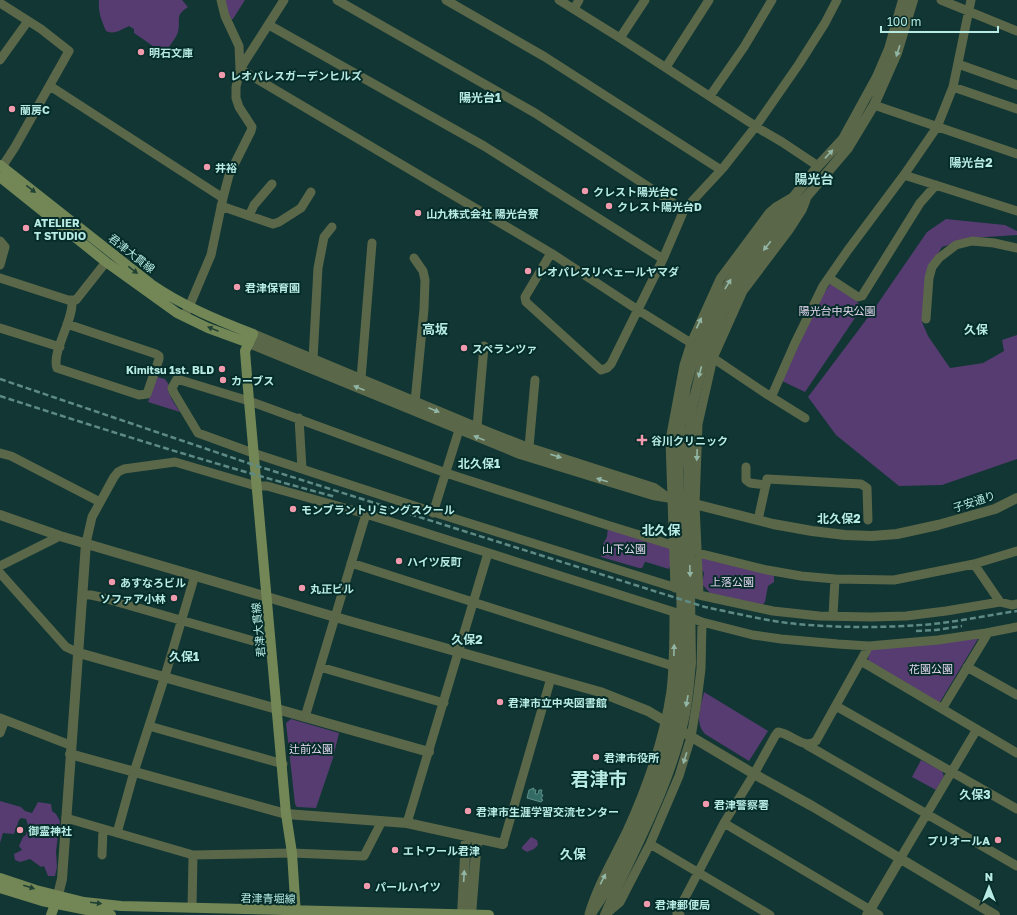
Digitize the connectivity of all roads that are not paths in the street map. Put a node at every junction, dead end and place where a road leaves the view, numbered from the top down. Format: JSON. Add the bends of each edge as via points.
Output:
{"nodes":[{"id":1,"x":221,"y":0,"type":"edge"},
{"id":2,"x":284,"y":0,"type":"edge"},
{"id":3,"x":337,"y":0,"type":"edge"},
{"id":4,"x":446,"y":0,"type":"edge"},
{"id":5,"x":558,"y":0,"type":"edge"},
{"id":6,"x":579,"y":0,"type":"edge"},
{"id":7,"x":645,"y":0,"type":"edge"},
{"id":8,"x":709,"y":0,"type":"edge"},
{"id":9,"x":772,"y":0,"type":"edge"},
{"id":10,"x":837,"y":0,"type":"edge"},
{"id":11,"x":903,"y":0,"type":"edge"},
{"id":12,"x":913,"y":0,"type":"edge"},
{"id":13,"x":941,"y":0,"type":"edge"},
{"id":14,"x":971,"y":0,"type":"edge"},
{"id":15,"x":0,"y":3,"type":"edge"},
{"id":16,"x":574,"y":9,"type":"junction"},
{"id":17,"x":968,"y":11,"type":"junction"},
{"id":18,"x":28,"y":20,"type":"junction"},
{"id":19,"x":269,"y":25,"type":"junction"},
{"id":20,"x":1017,"y":31,"type":"edge"},
{"id":21,"x":620,"y":38,"type":"junction"},
{"id":22,"x":0,"y":60,"type":"edge"},
{"id":23,"x":958,"y":64,"type":"junction"},
{"id":24,"x":666,"y":67,"type":"junction"},
{"id":25,"x":240,"y":70,"type":"junction"},
{"id":26,"x":1017,"y":84,"type":"edge"},
{"id":27,"x":50,"y":86,"type":"junction"},
{"id":28,"x":953,"y":87,"type":"junction"},
{"id":29,"x":710,"y":96,"type":"junction"},
{"id":30,"x":874,"y":105,"type":"junction"},
{"id":31,"x":1017,"y":109,"type":"edge"},
{"id":32,"x":756,"y":126,"type":"junction"},
{"id":33,"x":937,"y":127,"type":"junction"},
{"id":34,"x":1017,"y":154,"type":"edge"},
{"id":35,"x":818,"y":166,"type":"junction"},
{"id":36,"x":1,"y":170,"type":"edge"},
{"id":37,"x":721,"y":170,"type":"junction"},
{"id":38,"x":904,"y":175,"type":"junction"},
{"id":39,"x":272,"y":184,"type":"dead end"},
{"id":40,"x":936,"y":185,"type":"junction"},
{"id":41,"x":311,"y":192,"type":"dead end"},
{"id":42,"x":809,"y":193,"type":"junction"},
{"id":43,"x":795,"y":195,"type":"junction"},
{"id":44,"x":222,"y":202,"type":"junction"},
{"id":45,"x":684,"y":210,"type":"junction"},
{"id":46,"x":1017,"y":211,"type":"edge"},
{"id":47,"x":787,"y":213,"type":"junction"},
{"id":48,"x":250,"y":216,"type":"junction"},
{"id":49,"x":332,"y":226,"type":"dead end"},
{"id":50,"x":0,"y":241,"type":"edge"},
{"id":51,"x":372,"y":243,"type":"dead end"},
{"id":52,"x":1017,"y":248,"type":"edge"},
{"id":53,"x":551,"y":253,"type":"junction"},
{"id":54,"x":414,"y":258,"type":"dead end"},
{"id":55,"x":663,"y":259,"type":"junction"},
{"id":56,"x":106,"y":262,"type":"junction"},
{"id":57,"x":0,"y":265,"type":"edge"},
{"id":58,"x":0,"y":278,"type":"edge"},
{"id":59,"x":829,"y":278,"type":"junction"},
{"id":60,"x":72,"y":301,"type":"junction"},
{"id":61,"x":638,"y":310,"type":"junction"},
{"id":62,"x":187,"y":312,"type":"junction"},
{"id":63,"x":926,"y":319,"type":"dead end"},
{"id":64,"x":67,"y":324,"type":"junction"},
{"id":65,"x":0,"y":328,"type":"edge"},
{"id":66,"x":251,"y":339,"type":"junction"},
{"id":67,"x":690,"y":343,"type":"junction"},
{"id":68,"x":484,"y":346,"type":"dead end"},
{"id":69,"x":60,"y":347,"type":"junction"},
{"id":70,"x":713,"y":358,"type":"junction"},
{"id":71,"x":312,"y":359,"type":"junction"},
{"id":72,"x":361,"y":379,"type":"junction"},
{"id":73,"x":535,"y":380,"type":"dead end"},
{"id":74,"x":768,"y":395,"type":"junction"},
{"id":75,"x":249,"y":401,"type":"junction"},
{"id":76,"x":415,"y":402,"type":"junction"},
{"id":77,"x":299,"y":418,"type":"junction"},
{"id":78,"x":805,"y":418,"type":"dead end"},
{"id":79,"x":477,"y":427,"type":"junction"},
{"id":80,"x":459,"y":430,"type":"junction"},
{"id":81,"x":528,"y":447,"type":"junction"},
{"id":82,"x":253,"y":453,"type":"junction"},
{"id":83,"x":0,"y":454,"type":"edge"},
{"id":84,"x":746,"y":468,"type":"dead end"},
{"id":85,"x":302,"y":470,"type":"junction"},
{"id":86,"x":446,"y":473,"type":"junction"},
{"id":87,"x":766,"y":485,"type":"junction"},
{"id":88,"x":256,"y":486,"type":"junction"},
{"id":89,"x":669,"y":498,"type":"junction"},
{"id":90,"x":1017,"y":498,"type":"edge"},
{"id":91,"x":100,"y":502,"type":"junction"},
{"id":92,"x":695,"y":504,"type":"junction"},
{"id":93,"x":433,"y":512,"type":"junction"},
{"id":94,"x":366,"y":514,"type":"junction"},
{"id":95,"x":0,"y":515,"type":"edge"},
{"id":96,"x":758,"y":520,"type":"junction"},
{"id":97,"x":868,"y":520,"type":"dead end"},
{"id":98,"x":60,"y":536,"type":"junction"},
{"id":99,"x":86,"y":543,"type":"junction"},
{"id":100,"x":674,"y":546,"type":"junction"},
{"id":101,"x":1017,"y":551,"type":"edge"},
{"id":102,"x":488,"y":553,"type":"junction"},
{"id":103,"x":698,"y":553,"type":"junction"},
{"id":104,"x":351,"y":563,"type":"junction"},
{"id":105,"x":974,"y":564,"type":"junction"},
{"id":106,"x":0,"y":566,"type":"edge"},
{"id":107,"x":0,"y":573,"type":"edge"},
{"id":108,"x":195,"y":575,"type":"junction"},
{"id":109,"x":835,"y":579,"type":"junction"},
{"id":110,"x":675,"y":588,"type":"junction"},
{"id":111,"x":82,"y":595,"type":"junction"},
{"id":112,"x":699,"y":595,"type":"junction"},
{"id":113,"x":266,"y":597,"type":"junction"},
{"id":114,"x":474,"y":601,"type":"junction"},
{"id":115,"x":1000,"y":602,"type":"junction"},
{"id":116,"x":1017,"y":604,"type":"edge"},
{"id":117,"x":674,"y":612,"type":"junction"},
{"id":118,"x":833,"y":615,"type":"junction"},
{"id":119,"x":335,"y":617,"type":"junction"},
{"id":120,"x":181,"y":620,"type":"junction"},
{"id":121,"x":702,"y":622,"type":"junction"},
{"id":122,"x":1017,"y":627,"type":"edge"},
{"id":123,"x":988,"y":633,"type":"junction"},
{"id":124,"x":271,"y":646,"type":"junction"},
{"id":125,"x":869,"y":646,"type":"junction"},
{"id":126,"x":459,"y":651,"type":"junction"},
{"id":127,"x":79,"y":653,"type":"junction"},
{"id":128,"x":861,"y":661,"type":"junction"},
{"id":129,"x":674,"y":666,"type":"junction"},
{"id":130,"x":320,"y":667,"type":"junction"},
{"id":131,"x":967,"y":667,"type":"junction"},
{"id":132,"x":165,"y":676,"type":"junction"},
{"id":133,"x":551,"y":678,"type":"junction"},
{"id":134,"x":1017,"y":695,"type":"edge"},
{"id":135,"x":444,"y":703,"type":"junction"},
{"id":136,"x":836,"y":706,"type":"junction"},
{"id":137,"x":278,"y":709,"type":"junction"},
{"id":138,"x":942,"y":709,"type":"junction"},
{"id":139,"x":305,"y":717,"type":"junction"},
{"id":140,"x":3,"y":719,"type":"edge"},
{"id":141,"x":666,"y":721,"type":"junction"},
{"id":142,"x":149,"y":726,"type":"junction"},
{"id":143,"x":977,"y":729,"type":"junction"},
{"id":144,"x":0,"y":733,"type":"edge"},
{"id":145,"x":691,"y":737,"type":"junction"},
{"id":146,"x":807,"y":745,"type":"junction"},
{"id":147,"x":70,"y":749,"type":"junction"},
{"id":148,"x":429,"y":752,"type":"junction"},
{"id":149,"x":1017,"y":753,"type":"edge"},
{"id":150,"x":283,"y":764,"type":"junction"},
{"id":151,"x":134,"y":772,"type":"junction"},
{"id":152,"x":952,"y":772,"type":"junction"},
{"id":153,"x":754,"y":774,"type":"junction"},
{"id":154,"x":1017,"y":809,"type":"edge"},
{"id":155,"x":286,"y":814,"type":"junction"},
{"id":156,"x":926,"y":814,"type":"junction"},
{"id":157,"x":66,"y":818,"type":"junction"},
{"id":158,"x":382,"y":821,"type":"junction"},
{"id":159,"x":407,"y":823,"type":"junction"},
{"id":160,"x":724,"y":823,"type":"junction"},
{"id":161,"x":103,"y":829,"type":"junction"},
{"id":162,"x":117,"y":833,"type":"junction"},
{"id":163,"x":466,"y":837,"type":"junction"},
{"id":164,"x":477,"y":839,"type":"junction"},
{"id":165,"x":502,"y":844,"type":"joint"},
{"id":166,"x":650,"y":844,"type":"junction"},
{"id":167,"x":292,"y":853,"type":"junction"},
{"id":168,"x":102,"y":855,"type":"dead end"},
{"id":169,"x":193,"y":855,"type":"junction"},
{"id":170,"x":900,"y":859,"type":"junction"},
{"id":171,"x":1017,"y":866,"type":"edge"},
{"id":172,"x":698,"y":873,"type":"junction"},
{"id":173,"x":0,"y":878,"type":"edge"},
{"id":174,"x":0,"y":888,"type":"edge"},
{"id":175,"x":56,"y":900,"type":"junction"},
{"id":176,"x":607,"y":900,"type":"junction"},
{"id":177,"x":192,"y":908,"type":"junction"},
{"id":178,"x":295,"y":913,"type":"edge"},
{"id":179,"x":872,"y":913,"type":"edge"},
{"id":180,"x":467,"y":914,"type":"edge"},
{"id":181,"x":51,"y":915,"type":"edge"},
{"id":182,"x":111,"y":915,"type":"edge"},
{"id":183,"x":489,"y":915,"type":"edge"},
{"id":184,"x":590,"y":915,"type":"edge"},
{"id":185,"x":605,"y":915,"type":"edge"},
{"id":186,"x":680,"y":915,"type":"edge"},
{"id":187,"x":770,"y":915,"type":"edge"},
{"id":188,"x":995,"y":915,"type":"edge"}],
"edges":[{"from":1,"to":25,"type":"street","via":[[225,16],[239,46]]},
{"from":2,"to":19,"type":"street"},
{"from":3,"to":45,"type":"street","via":[[535,113]]},
{"from":4,"to":37,"type":"street","via":[[545,57]]},
{"from":5,"to":16,"type":"street"},
{"from":6,"to":16,"type":"street"},
{"from":7,"to":21,"type":"street"},
{"from":8,"to":24,"type":"street"},
{"from":9,"to":29,"type":"street"},
{"from":10,"to":32,"type":"street","via":[[799,64]]},
{"from":35,"to":11,"type":"street","one_way":true,"via":[[843,140],[877,77],[889,49]]},
{"from":12,"to":30,"type":"street","one_way":true,"via":[[898,54]]},
{"from":13,"to":17,"type":"street"},
{"from":14,"to":17,"type":"street"},
{"from":15,"to":18,"type":"street"},
{"from":16,"to":21,"type":"street"},
{"from":17,"to":20,"type":"street"},
{"from":17,"to":23,"type":"street"},
{"from":18,"to":22,"type":"street"},
{"from":18,"to":27,"type":"street","via":[[69,51]]},
{"from":19,"to":25,"type":"street"},
{"from":19,"to":55,"type":"street","via":[[484,146]]},
{"from":21,"to":24,"type":"street"},
{"from":23,"to":26,"type":"street"},
{"from":23,"to":28,"type":"street"},
{"from":24,"to":29,"type":"street"},
{"from":25,"to":44,"type":"street","via":[[236,98],[238,107],[252,127],[229,175]]},
{"from":25,"to":53,"type":"street"},
{"from":27,"to":36,"type":"street"},
{"from":27,"to":44,"type":"street"},
{"from":28,"to":31,"type":"street"},
{"from":28,"to":33,"type":"street"},
{"from":29,"to":32,"type":"street"},
{"from":30,"to":33,"type":"street"},
{"from":30,"to":42,"type":"street","via":[[848,148]]},
{"from":32,"to":35,"type":"street"},
{"from":32,"to":37,"type":"street"},
{"from":33,"to":34,"type":"street"},
{"from":33,"to":38,"type":"street"},
{"from":35,"to":43,"type":"street"},
{"from":36,"to":56,"type":"main road","name":"君津大貫線"},
{"from":36,"to":62,"type":"main road","name":"君津大貫線","one_way":true},
{"from":37,"to":45,"type":"street"},
{"from":38,"to":40,"type":"street"},
{"from":38,"to":59,"type":"street"},
{"from":39,"to":48,"type":"street","via":[[254,205]]},
{"from":40,"to":46,"type":"street"},
{"from":40,"to":59,"type":"street","via":[[920,203],[862,296],[858,297]]},
{"from":41,"to":48,"type":"street","via":[[301,208],[279,222],[273,224]]},
{"from":42,"to":47,"type":"street"},
{"from":42,"to":70,"type":"street","one_way":true,"via":[[789,230],[743,291]]},
{"from":43,"to":47,"type":"street"},
{"from":67,"to":43,"type":"street","one_way":true,"via":[[720,279],[741,249],[769,213]]},
{"from":44,"to":48,"type":"street"},
{"from":44,"to":62,"type":"street","via":[[211,255]]},
{"from":45,"to":55,"type":"street"},
{"from":47,"to":176,"type":"street","via":[[741,263],[716,305],[694,357],[686,386],[678,445],[682,625],[679,691],[666,754]]},
{"from":49,"to":71,"type":"street","via":[[324,237],[318,268]]},
{"from":50,"to":57,"type":"street","via":[[5,247]]},
{"from":51,"to":72,"type":"street"},
{"from":52,"to":63,"type":"street","via":[[972,241],[956,245],[939,258],[932,267],[929,278]]},
{"from":53,"to":61,"type":"street"},
{"from":53,"to":61,"type":"street","via":[[525,297],[526,302],[601,370],[611,364]]},
{"from":54,"to":76,"type":"street","via":[[423,271],[425,280]]},
{"from":55,"to":61,"type":"street"},
{"from":56,"to":60,"type":"street","via":[[85,290]]},
{"from":56,"to":62,"type":"main road","name":"君津大貫線","via":[[152,296]]},
{"from":58,"to":60,"type":"street"},
{"from":59,"to":74,"type":"street","via":[[795,343],[773,393]]},
{"from":60,"to":64,"type":"street"},
{"from":61,"to":67,"type":"street"},
{"from":62,"to":66,"type":"main road","name":"君津大貫線","via":[[208,328]]},
{"from":64,"to":69,"type":"street"},
{"from":64,"to":69,"type":"street","via":[[159,356],[149,391],[147,394],[139,395],[61,370],[55,362]]},
{"from":65,"to":69,"type":"street"},
{"from":66,"to":71,"type":"street"},
{"from":66,"to":75,"type":"main road","name":"君津大貫線","via":[[245,351]]},
{"from":80,"to":66,"type":"street","one_way":true},
{"from":67,"to":89,"type":"street","via":[[670,440]]},
{"from":68,"to":79,"type":"street"},
{"from":70,"to":74,"type":"street"},
{"from":70,"to":92,"type":"street","one_way":true,"via":[[698,424]]},
{"from":71,"to":72,"type":"street"},
{"from":72,"to":76,"type":"street"},
{"from":73,"to":81,"type":"street"},
{"from":74,"to":78,"type":"street"},
{"from":75,"to":77,"type":"street"},
{"from":75,"to":82,"type":"main road","name":"君津大貫線"},
{"from":75,"to":82,"type":"street","via":[[177,379],[172,388],[198,433]]},
{"from":76,"to":79,"type":"street","one_way":true},
{"from":77,"to":85,"type":"street"},
{"from":77,"to":86,"type":"street"},
{"from":79,"to":81,"type":"street"},
{"from":80,"to":86,"type":"street"},
{"from":89,"to":80,"type":"street","one_way":true,"via":[[555,466]]},
{"from":81,"to":89,"type":"street","one_way":true,"via":[[654,488]]},
{"from":82,"to":85,"type":"street"},
{"from":82,"to":88,"type":"main road","name":"君津大貫線"},
{"from":83,"to":91,"type":"street","via":[[10,456]]},
{"from":84,"to":87,"type":"street","via":[[746,480]]},
{"from":85,"to":93,"type":"street"},
{"from":86,"to":93,"type":"street"},
{"from":86,"to":100,"type":"street"},
{"from":87,"to":96,"type":"street"},
{"from":87,"to":97,"type":"street","via":[[767,480],[861,484],[867,488]]},
{"from":88,"to":91,"type":"street","via":[[169,462],[118,472]]},
{"from":88,"to":94,"type":"street","via":[[267,486]]},
{"from":88,"to":113,"type":"main road","name":"君津大貫線"},
{"from":89,"to":92,"type":"street","name":"子安通り"},
{"from":89,"to":100,"type":"street"},
{"from":90,"to":96,"type":"street","name":"子安通り","via":[[995,509],[898,534],[852,535],[812,531]]},
{"from":91,"to":99,"type":"street","via":[[89,523]]},
{"from":92,"to":96,"type":"street","name":"子安通り"},
{"from":92,"to":103,"type":"street"},
{"from":93,"to":110,"type":"street"},
{"from":94,"to":102,"type":"street"},
{"from":94,"to":104,"type":"street"},
{"from":95,"to":98,"type":"street"},
{"from":98,"to":99,"type":"street"},
{"from":98,"to":106,"type":"street"},
{"from":99,"to":108,"type":"street"},
{"from":99,"to":111,"type":"street"},
{"from":100,"to":103,"type":"street"},
{"from":100,"to":110,"type":"street"},
{"from":101,"to":105,"type":"street"},
{"from":102,"to":114,"type":"street"},
{"from":102,"to":117,"type":"street"},
{"from":103,"to":109,"type":"street","via":[[767,570]]},
{"from":103,"to":112,"type":"street","one_way":true},
{"from":104,"to":114,"type":"street"},
{"from":104,"to":119,"type":"street"},
{"from":105,"to":109,"type":"street","via":[[894,580]]},
{"from":105,"to":115,"type":"street"},
{"from":107,"to":127,"type":"street","via":[[66,647]]},
{"from":108,"to":113,"type":"street"},
{"from":108,"to":120,"type":"street"},
{"from":109,"to":118,"type":"street"},
{"from":110,"to":112,"type":"street"},
{"from":111,"to":120,"type":"street","via":[[100,597]]},
{"from":111,"to":127,"type":"street"},
{"from":112,"to":118,"type":"street","via":[[772,611]]},
{"from":113,"to":119,"type":"street"},
{"from":113,"to":124,"type":"main road","name":"君津大貫線"},
{"from":114,"to":126,"type":"street"},
{"from":114,"to":129,"type":"street"},
{"from":115,"to":116,"type":"street"},
{"from":115,"to":118,"type":"street","via":[[906,616]]},
{"from":117,"to":121,"type":"street"},
{"from":129,"to":117,"type":"street","one_way":true},
{"from":119,"to":126,"type":"street"},
{"from":119,"to":130,"type":"street"},
{"from":120,"to":124,"type":"street"},
{"from":120,"to":132,"type":"street"},
{"from":121,"to":125,"type":"street","via":[[729,630],[781,639]]},
{"from":121,"to":145,"type":"street","via":[[701,669]]},
{"from":122,"to":123,"type":"street"},
{"from":123,"to":125,"type":"street"},
{"from":123,"to":131,"type":"street"},
{"from":124,"to":137,"type":"main road","name":"君津大貫線"},
{"from":125,"to":128,"type":"street"},
{"from":126,"to":133,"type":"street"},
{"from":126,"to":135,"type":"street"},
{"from":127,"to":132,"type":"street"},
{"from":127,"to":147,"type":"street"},
{"from":128,"to":136,"type":"street"},
{"from":128,"to":138,"type":"street"},
{"from":129,"to":141,"type":"street"},
{"from":130,"to":135,"type":"street"},
{"from":130,"to":139,"type":"street"},
{"from":131,"to":134,"type":"street"},
{"from":131,"to":138,"type":"street"},
{"from":132,"to":137,"type":"street"},
{"from":132,"to":142,"type":"street"},
{"from":133,"to":141,"type":"street","via":[[611,695]]},
{"from":133,"to":165,"type":"street"},
{"from":135,"to":148,"type":"street"},
{"from":136,"to":146,"type":"street","via":[[816,741]]},
{"from":136,"to":152,"type":"street"},
{"from":137,"to":139,"type":"street"},
{"from":137,"to":150,"type":"main road","name":"君津大貫線"},
{"from":138,"to":143,"type":"street"},
{"from":139,"to":148,"type":"street"},
{"from":140,"to":144,"type":"street"},
{"from":140,"to":147,"type":"street"},
{"from":141,"to":145,"type":"street"},
{"from":184,"to":141,"type":"street","one_way":true,"via":[[595,895],[651,773]]},
{"from":142,"to":150,"type":"street"},
{"from":142,"to":151,"type":"street"},
{"from":143,"to":149,"type":"street"},
{"from":143,"to":152,"type":"street"},
{"from":145,"to":153,"type":"street"},
{"from":145,"to":166,"type":"street","one_way":true,"via":[[679,776]]},
{"from":146,"to":153,"type":"street","via":[[778,732]]},
{"from":146,"to":156,"type":"street"},
{"from":147,"to":151,"type":"street"},
{"from":147,"to":157,"type":"street"},
{"from":148,"to":159,"type":"street"},
{"from":150,"to":155,"type":"main road","name":"君津大貫線"},
{"from":151,"to":155,"type":"street"},
{"from":151,"to":162,"type":"street"},
{"from":152,"to":154,"type":"street"},
{"from":152,"to":156,"type":"street"},
{"from":153,"to":160,"type":"street"},
{"from":153,"to":170,"type":"street"},
{"from":155,"to":158,"type":"street"},
{"from":155,"to":167,"type":"main road","name":"君津大貫線"},
{"from":156,"to":170,"type":"street"},
{"from":156,"to":171,"type":"street"},
{"from":157,"to":161,"type":"street"},
{"from":157,"to":175,"type":"street","via":[[62,879]]},
{"from":158,"to":159,"type":"street"},
{"from":158,"to":167,"type":"street","via":[[364,856]]},
{"from":159,"to":163,"type":"street"},
{"from":160,"to":172,"type":"street"},
{"from":160,"to":179,"type":"street"},
{"from":161,"to":162,"type":"street"},
{"from":161,"to":168,"type":"street"},
{"from":162,"to":169,"type":"street"},
{"from":163,"to":164,"type":"street"},
{"from":180,"to":163,"type":"street","one_way":true},
{"from":164,"to":165,"type":"street"},
{"from":164,"to":180,"type":"street"},
{"from":166,"to":172,"type":"street"},
{"from":166,"to":185,"type":"street","via":[[620,902]]},
{"from":167,"to":169,"type":"street"},
{"from":167,"to":178,"type":"main road","name":"君津大貫線"},
{"from":169,"to":177,"type":"street"},
{"from":170,"to":179,"type":"street"},
{"from":170,"to":188,"type":"street"},
{"from":172,"to":186,"type":"street","via":[[677,913]]},
{"from":172,"to":187,"type":"street"},
{"from":173,"to":175,"type":"main road","one_way":true},
{"from":174,"to":175,"type":"main road"},
{"from":175,"to":177,"type":"main road","name":"君津青堀線","one_way":true,"via":[[121,906]]},
{"from":175,"to":181,"type":"main road"},
{"from":175,"to":182,"type":"main road"},
{"from":176,"to":184,"type":"street"},
{"from":176,"to":185,"type":"street"},
{"from":177,"to":178,"type":"main road","name":"君津青堀線"},
{"from":178,"to":180,"type":"main road","name":"君津青堀線"},
{"from":180,"to":183,"type":"main road","name":"君津青堀線"}]}
